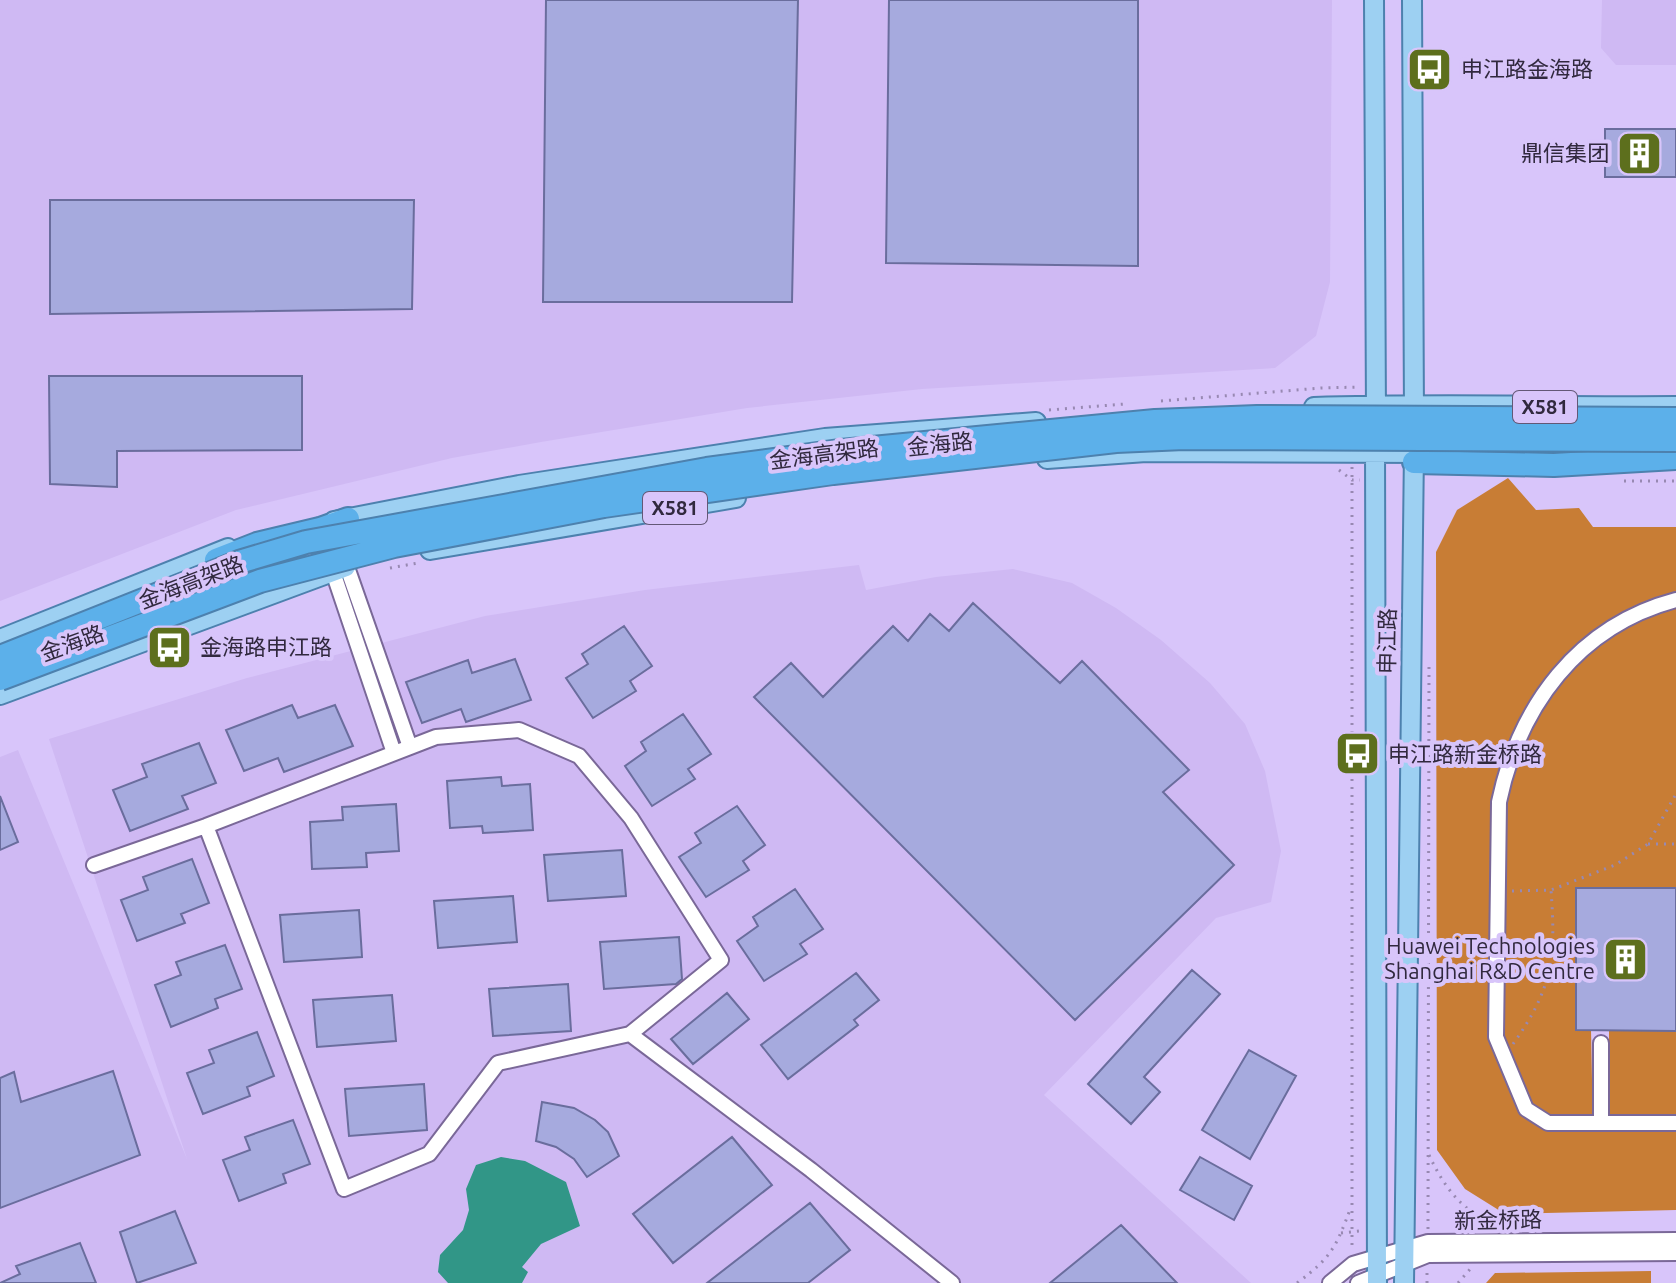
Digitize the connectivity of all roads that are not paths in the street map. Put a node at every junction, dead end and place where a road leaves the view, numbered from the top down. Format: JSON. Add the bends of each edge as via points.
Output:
{"nodes":[{"id":1,"x":1374,"y":0,"type":"edge"},
{"id":2,"x":1412,"y":0,"type":"edge"},
{"id":3,"x":1376,"y":405,"type":"junction"},
{"id":4,"x":1414,"y":405,"type":"junction"},
{"id":5,"x":1676,"y":406,"type":"edge"},
{"id":6,"x":1676,"y":419,"type":"edge"},
{"id":7,"x":1676,"y":440,"type":"edge"},
{"id":8,"x":1375,"y":452,"type":"junction"},
{"id":9,"x":1414,"y":457,"type":"junction"},
{"id":10,"x":1676,"y":457,"type":"edge"},
{"id":11,"x":348,"y":519,"type":"junction"},
{"id":12,"x":340,"y":570,"type":"junction"},
{"id":13,"x":1676,"y":600,"type":"edge"},
{"id":14,"x":0,"y":639,"type":"edge"},
{"id":15,"x":0,"y":646,"type":"edge"},
{"id":16,"x":0,"y":657,"type":"edge"},
{"id":17,"x":0,"y":679,"type":"edge"},
{"id":18,"x":0,"y":695,"type":"edge"},
{"id":19,"x":410,"y":747,"type":"junction"},
{"id":20,"x":394,"y":753,"type":"junction"},
{"id":21,"x":206,"y":826,"type":"junction"},
{"id":22,"x":94,"y":865,"type":"dead end"},
{"id":23,"x":630,"y":1034,"type":"junction"},
{"id":24,"x":1601,"y":1043,"type":"dead end"},
{"id":25,"x":1601,"y":1123,"type":"junction"},
{"id":26,"x":1676,"y":1123,"type":"edge"},
{"id":27,"x":1676,"y":1240,"type":"edge"},
{"id":28,"x":1676,"y":1253,"type":"edge"},
{"id":29,"x":1404,"y":1266,"type":"edge"},
{"id":30,"x":1377,"y":1272,"type":"edge"},
{"id":31,"x":952,"y":1283,"type":"edge"},
{"id":32,"x":1330,"y":1283,"type":"edge"},
{"id":33,"x":1358,"y":1283,"type":"edge"}],
"edges":[{"from":1,"to":3,"type":"main road","name":"申江路"},
{"from":2,"to":4,"type":"main road","name":"申江路"},
{"from":3,"to":4,"type":"main road","name":"金海路","number":"X581"},
{"from":3,"to":8,"type":"main road","name":"申江路"},
{"from":3,"to":11,"type":"main road","name":"金海路","number":"X581","via":[[1156,413],[825,438],[519,485]]},
{"from":4,"to":5,"type":"main road","name":"金海路","number":"X581"},
{"from":4,"to":9,"type":"main road","name":"申江路"},
{"from":6,"to":16,"type":"highway","name":"金海高架路","bridge":true,"via":[[1155,421],[707,469],[306,542],[239,562]]},
{"from":7,"to":17,"type":"highway","name":"金海高架路","bridge":true,"via":[[1116,441],[726,488],[409,543],[260,581]]},
{"from":8,"to":9,"type":"main road","name":"金海路","number":"X581"},
{"from":8,"to":12,"type":"main road","name":"金海路","number":"X581","via":[[1146,452],[954,466],[793,488],[364,561]]},
{"from":8,"to":30,"type":"main road","name":"申江路"},
{"from":9,"to":10,"type":"main road","name":"金海路","number":"X581"},
{"from":9,"to":10,"type":"highway","via":[[1554,465]]},
{"from":9,"to":29,"type":"main road","name":"申江路"},
{"from":11,"to":14,"type":"main road","name":"金海路","number":"X581","via":[[241,542]]},
{"from":11,"to":15,"type":"highway","via":[[257,544]]},
{"from":12,"to":18,"type":"main road","name":"金海路","number":"X581"},
{"from":12,"to":19,"type":"street"},
{"from":12,"to":20,"type":"street"},
{"from":13,"to":25,"type":"street","via":[[1620,621],[1562,671],[1537,701],[1519,735],[1499,802],[1496,1037],[1526,1109],[1548,1123]]},
{"from":19,"to":20,"type":"street"},
{"from":19,"to":23,"type":"street","via":[[436,737],[519,730],[579,756],[631,818],[721,960]]},
{"from":20,"to":21,"type":"street"},
{"from":21,"to":22,"type":"street"},
{"from":21,"to":23,"type":"street","via":[[344,1189],[429,1154],[498,1063]]},
{"from":23,"to":31,"type":"street"},
{"from":24,"to":25,"type":"street"},
{"from":25,"to":26,"type":"street"},
{"from":27,"to":29,"type":"street","name":"新金桥路","via":[[1428,1242]]},
{"from":28,"to":29,"type":"street","name":"新金桥路","via":[[1428,1255]]},
{"from":29,"to":30,"type":"street","name":"新金桥路"},
{"from":30,"to":32,"type":"street","name":"新金桥路","via":[[1353,1264]]},
{"from":30,"to":33,"type":"street","name":"新金桥路"}]}
